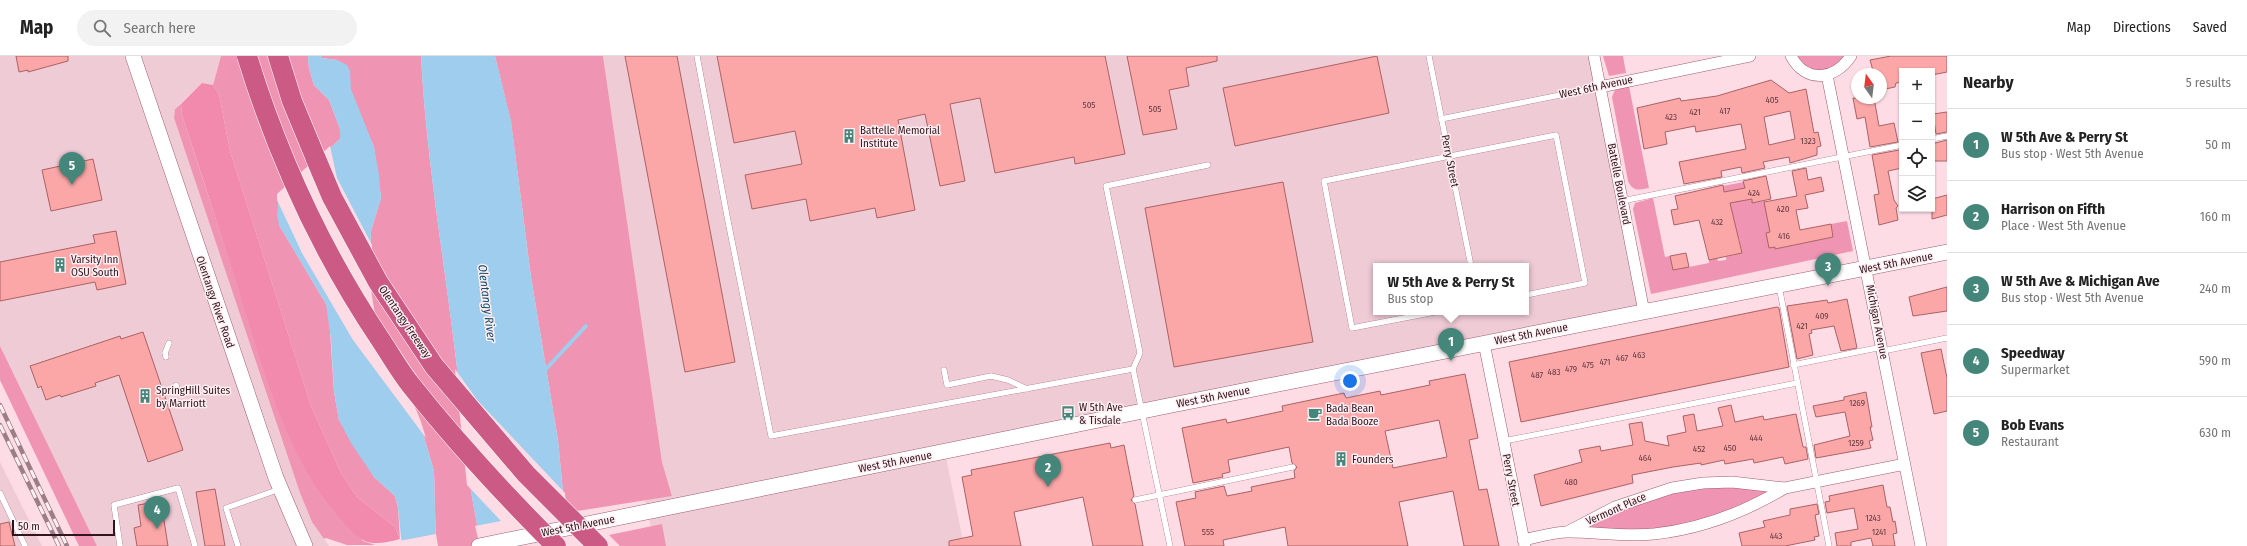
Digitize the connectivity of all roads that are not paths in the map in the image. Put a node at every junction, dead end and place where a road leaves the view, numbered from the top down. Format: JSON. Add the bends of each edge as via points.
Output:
{"nodes":[{"id":1,"x":133,"y":56,"type":"edge"},
{"id":2,"x":247,"y":56,"type":"edge"},
{"id":3,"x":278,"y":56,"type":"edge"},
{"id":4,"x":697,"y":56,"type":"edge"},
{"id":5,"x":1429,"y":56,"type":"edge"},
{"id":6,"x":1594,"y":56,"type":"edge"},
{"id":7,"x":1750,"y":56,"type":"edge"},
{"id":8,"x":1791,"y":56,"type":"edge"},
{"id":9,"x":1851,"y":56,"type":"edge"},
{"id":10,"x":1827,"y":75,"type":"junction"},
{"id":11,"x":1600,"y":87,"type":"junction"},
{"id":12,"x":1441,"y":119,"type":"junction"},
{"id":13,"x":1947,"y":136,"type":"edge"},
{"id":14,"x":1935,"y":138,"type":"edge"},
{"id":15,"x":1899,"y":146,"type":"edge"},
{"id":16,"x":1844,"y":156,"type":"junction"},
{"id":17,"x":1449,"y":157,"type":"junction"},
{"id":18,"x":1208,"y":165,"type":"dead end"},
{"id":19,"x":1622,"y":201,"type":"junction"},
{"id":20,"x":1947,"y":252,"type":"edge"},
{"id":21,"x":1470,"y":263,"type":"edge"},
{"id":22,"x":1866,"y":269,"type":"junction"},
{"id":23,"x":1779,"y":286,"type":"junction"},
{"id":24,"x":1529,"y":294,"type":"edge"},
{"id":25,"x":1644,"y":312,"type":"junction"},
{"id":26,"x":1419,"y":315,"type":"edge"},
{"id":27,"x":1947,"y":338,"type":"edge"},
{"id":28,"x":169,"y":343,"type":"dead end"},
{"id":29,"x":1484,"y":343,"type":"junction"},
{"id":30,"x":1882,"y":349,"type":"junction"},
{"id":31,"x":166,"y":357,"type":"dead end"},
{"id":32,"x":1793,"y":365,"type":"junction"},
{"id":33,"x":1133,"y":369,"type":"junction"},
{"id":34,"x":944,"y":370,"type":"dead end"},
{"id":35,"x":1797,"y":383,"type":"junction"},
{"id":36,"x":176,"y":385,"type":"dead end"},
{"id":37,"x":1027,"y":389,"type":"junction"},
{"id":38,"x":188,"y":393,"type":"dead end"},
{"id":39,"x":1142,"y":411,"type":"junction"},
{"id":40,"x":1504,"y":441,"type":"junction"},
{"id":41,"x":1905,"y":464,"type":"junction"},
{"id":42,"x":1293,"y":467,"type":"dead end"},
{"id":43,"x":1818,"y":482,"type":"junction"},
{"id":44,"x":1785,"y":488,"type":"junction"},
{"id":45,"x":280,"y":489,"type":"junction"},
{"id":46,"x":0,"y":493,"type":"edge"},
{"id":47,"x":1159,"y":495,"type":"junction"},
{"id":48,"x":1134,"y":500,"type":"dead end"},
{"id":49,"x":1567,"y":532,"type":"junction"},
{"id":50,"x":1524,"y":543,"type":"edge"},
{"id":51,"x":26,"y":546,"type":"edge"},
{"id":52,"x":120,"y":546,"type":"edge"},
{"id":53,"x":195,"y":546,"type":"edge"},
{"id":54,"x":238,"y":546,"type":"edge"},
{"id":55,"x":305,"y":546,"type":"edge"},
{"id":56,"x":480,"y":546,"type":"edge"},
{"id":57,"x":556,"y":546,"type":"edge"},
{"id":58,"x":598,"y":546,"type":"edge"},
{"id":59,"x":1170,"y":546,"type":"edge"},
{"id":60,"x":1829,"y":546,"type":"edge"},
{"id":61,"x":1921,"y":546,"type":"edge"}],
"edges":[{"from":1,"to":45,"type":"main road","name":"Olentangy River Road"},
{"from":2,"to":57,"type":"highway","bridge":true,"via":[[264,111],[305,210],[352,297],[410,384],[504,494]]},
{"from":3,"to":58,"type":"highway","name":"Olentangy Freeway","bridge":true,"via":[[292,101],[324,178],[378,282],[434,366],[526,474]]},
{"from":4,"to":37,"type":"lane","via":[[726,216],[772,436]]},
{"from":5,"to":12,"type":"lane","name":"Perry Street"},
{"from":6,"to":11,"type":"street","name":"Battelle Boulevard"},
{"from":7,"to":11,"type":"street","name":"West 6th Avenue"},
{"from":8,"to":10,"type":"street","via":[[1800,68],[1810,74]]},
{"from":9,"to":10,"type":"street","via":[[1843,68]]},
{"from":10,"to":16,"type":"street","name":"Michigan Avenue"},
{"from":11,"to":12,"type":"lane","name":"West 6th Avenue"},
{"from":11,"to":19,"type":"street","name":"Battelle Boulevard"},
{"from":12,"to":17,"type":"lane","name":"Perry Street"},
{"from":13,"to":14,"type":"lane"},
{"from":15,"to":16,"type":"lane"},
{"from":16,"to":19,"type":"lane"},
{"from":16,"to":22,"type":"street","name":"Michigan Avenue"},
{"from":17,"to":21,"type":"lane","name":"Perry Street"},
{"from":17,"to":24,"type":"lane","via":[[1556,135],[1585,283]]},
{"from":17,"to":26,"type":"lane","via":[[1324,181],[1352,328]]},
{"from":18,"to":33,"type":"lane","via":[[1106,186],[1140,353]]},
{"from":19,"to":25,"type":"street","name":"Battelle Boulevard"},
{"from":20,"to":22,"type":"main road","name":"West 5th Avenue"},
{"from":22,"to":23,"type":"main road","name":"West 5th Avenue"},
{"from":22,"to":30,"type":"street","name":"Michigan Avenue"},
{"from":23,"to":25,"type":"main road","name":"West 5th Avenue"},
{"from":23,"to":32,"type":"lane"},
{"from":25,"to":29,"type":"main road","name":"West 5th Avenue"},
{"from":27,"to":30,"type":"lane"},
{"from":28,"to":31,"type":"lane"},
{"from":29,"to":39,"type":"main road","name":"West 5th Avenue"},
{"from":29,"to":40,"type":"street","name":"Perry Street"},
{"from":30,"to":32,"type":"lane"},
{"from":30,"to":41,"type":"street","name":"Michigan Avenue"},
{"from":32,"to":35,"type":"lane"},
{"from":33,"to":37,"type":"lane"},
{"from":33,"to":39,"type":"lane"},
{"from":34,"to":37,"type":"lane","via":[[947,385],[991,376],[1008,380]]},
{"from":35,"to":40,"type":"lane"},
{"from":35,"to":43,"type":"lane"},
{"from":36,"to":38,"type":"lane","via":[[178,391]]},
{"from":39,"to":47,"type":"lane"},
{"from":39,"to":56,"type":"main road","name":"West 5th Avenue","bridge":true},
{"from":40,"to":50,"type":"street","name":"Perry Street"},
{"from":41,"to":43,"type":"street","name":"Vermont Place"},
{"from":41,"to":61,"type":"street","name":"Michigan Avenue"},
{"from":42,"to":47,"type":"lane"},
{"from":43,"to":44,"type":"street","name":"Vermont Place"},
{"from":43,"to":60,"type":"lane"},
{"from":44,"to":49,"type":"street","name":"Vermont Place","via":[[1732,515],[1674,531],[1624,535]]},
{"from":44,"to":49,"type":"street","name":"Vermont Place","via":[[1732,482],[1672,488],[1615,507]]},
{"from":45,"to":54,"type":"lane","via":[[226,508]]},
{"from":45,"to":55,"type":"main road","name":"Olentangy River Road"},
{"from":46,"to":51,"type":"lane"},
{"from":47,"to":48,"type":"lane"},
{"from":47,"to":59,"type":"lane"},
{"from":49,"to":50,"type":"street","name":"Vermont Place"},
{"from":52,"to":53,"type":"lane","via":[[114,505],[178,488]]}]}
